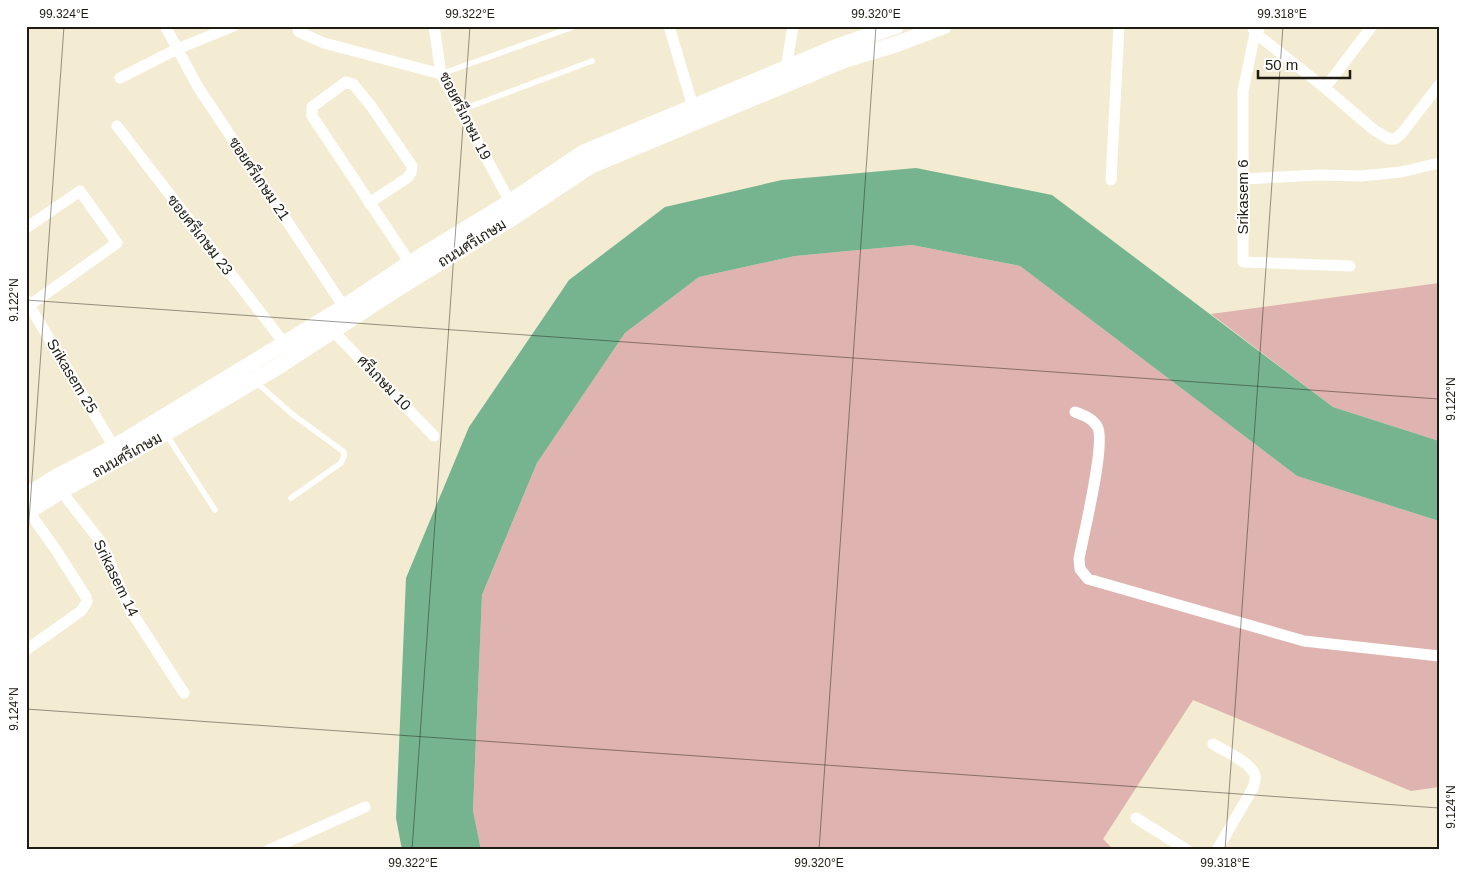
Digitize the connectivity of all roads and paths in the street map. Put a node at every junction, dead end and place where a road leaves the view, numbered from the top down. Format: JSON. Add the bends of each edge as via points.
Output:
{"nodes":[{"id":1,"x":165,"y":26,"type":"edge"},
{"id":2,"x":234,"y":26,"type":"edge"},
{"id":3,"x":297,"y":26,"type":"edge"},
{"id":4,"x":434,"y":26,"type":"edge"},
{"id":5,"x":576,"y":26,"type":"edge"},
{"id":6,"x":669,"y":26,"type":"edge"},
{"id":7,"x":793,"y":26,"type":"edge"},
{"id":8,"x":896,"y":26,"type":"edge"},
{"id":9,"x":944,"y":26,"type":"edge"},
{"id":10,"x":1119,"y":26,"type":"edge"},
{"id":11,"x":1372,"y":26,"type":"edge"},
{"id":12,"x":1256,"y":29,"type":"edge"},
{"id":13,"x":864,"y":32,"type":"edge"},
{"id":14,"x":177,"y":49,"type":"junction"},
{"id":15,"x":592,"y":61,"type":"dead end"},
{"id":16,"x":786,"y":69,"type":"junction"},
{"id":17,"x":441,"y":74,"type":"junction"},
{"id":18,"x":120,"y":78,"type":"dead end"},
{"id":19,"x":1439,"y":85,"type":"edge"},
{"id":20,"x":1325,"y":88,"type":"junction"},
{"id":21,"x":693,"y":107,"type":"junction"},
{"id":22,"x":460,"y":110,"type":"junction"},
{"id":23,"x":117,"y":126,"type":"dead end"},
{"id":24,"x":1439,"y":163,"type":"edge"},
{"id":25,"x":568,"y":172,"type":"junction"},
{"id":26,"x":1244,"y":179,"type":"junction"},
{"id":27,"x":1111,"y":180,"type":"dead end"},
{"id":28,"x":510,"y":202,"type":"junction"},
{"id":29,"x":370,"y":203,"type":"junction"},
{"id":30,"x":26,"y":228,"type":"edge"},
{"id":31,"x":410,"y":263,"type":"junction"},
{"id":32,"x":1350,"y":266,"type":"dead end"},
{"id":33,"x":28,"y":303,"type":"edge"},
{"id":34,"x":344,"y":307,"type":"junction"},
{"id":35,"x":333,"y":331,"type":"junction"},
{"id":36,"x":284,"y":343,"type":"junction"},
{"id":37,"x":254,"y":381,"type":"junction"},
{"id":38,"x":1075,"y":412,"type":"dead end"},
{"id":39,"x":166,"y":433,"type":"junction"},
{"id":40,"x":434,"y":436,"type":"dead end"},
{"id":41,"x":114,"y":446,"type":"junction"},
{"id":42,"x":61,"y":492,"type":"junction"},
{"id":43,"x":291,"y":498,"type":"dead end"},
{"id":44,"x":27,"y":507,"type":"edge"},
{"id":45,"x":215,"y":510,"type":"dead end"},
{"id":46,"x":26,"y":650,"type":"edge"},
{"id":47,"x":1439,"y":656,"type":"edge"},
{"id":48,"x":184,"y":693,"type":"dead end"},
{"id":49,"x":1213,"y":744,"type":"dead end"},
{"id":50,"x":366,"y":807,"type":"dead end"},
{"id":51,"x":1136,"y":818,"type":"dead end"},
{"id":52,"x":269,"y":850,"type":"edge"},
{"id":53,"x":1187,"y":850,"type":"edge"},
{"id":54,"x":1216,"y":850,"type":"edge"}],
"edges":[{"from":1,"to":14,"type":"street","name":"ซอยศรีเกษม 21"},
{"from":2,"to":14,"type":"street"},
{"from":3,"to":17,"type":"street","via":[[299,32],[324,43]]},
{"from":4,"to":17,"type":"street","name":"ซอยศรีเกษม 19"},
{"from":5,"to":17,"type":"lane"},
{"from":6,"to":21,"type":"street"},
{"from":7,"to":16,"type":"street"},
{"from":8,"to":13,"type":"main road","name":"ถนนศรีเกษม"},
{"from":9,"to":25,"type":"main road","name":"ถนนศรีเกษม","via":[[844,60],[590,166]]},
{"from":10,"to":27,"type":"street"},
{"from":11,"to":20,"type":"street"},
{"from":12,"to":20,"type":"street"},
{"from":12,"to":26,"type":"street","name":"Srikasem 6","via":[[1243,91]]},
{"from":13,"to":16,"type":"main road","name":"ถนนศรีเกษม"},
{"from":14,"to":18,"type":"street"},
{"from":14,"to":34,"type":"street","name":"ซอยศรีเกษม 21","via":[[198,87]]},
{"from":15,"to":22,"type":"lane"},
{"from":16,"to":21,"type":"main road","name":"ถนนศรีเกษม"},
{"from":17,"to":22,"type":"street","name":"ซอยศรีเกษม 19"},
{"from":19,"to":20,"type":"street","via":[[1395,139],[1374,130]]},
{"from":21,"to":25,"type":"main road","name":"ถนนศรีเกษม","via":[[583,153]]},
{"from":22,"to":28,"type":"street","name":"ซอยศรีเกษม 19"},
{"from":23,"to":36,"type":"street","name":"ซอยศรีเกษม 23"},
{"from":24,"to":26,"type":"street","via":[[1401,172],[1361,176]]},
{"from":25,"to":28,"type":"main road","name":"ถนนศรีเกษม"},
{"from":25,"to":35,"type":"main road","name":"ถนนศรีเกษม","via":[[509,220]]},
{"from":26,"to":32,"type":"street","name":"Srikasem 6","via":[[1243,262]]},
{"from":28,"to":31,"type":"main road","name":"ถนนศรีเกษม"},
{"from":29,"to":29,"type":"street","via":[[407,178],[412,166],[371,106],[353,84],[346,82],[312,107],[312,116]]},
{"from":29,"to":31,"type":"street"},
{"from":30,"to":33,"type":"street","name":"Srikasem 25","via":[[80,190],[117,243]]},
{"from":31,"to":34,"type":"main road","name":"ถนนศรีเกษม"},
{"from":33,"to":41,"type":"street","name":"Srikasem 25"},
{"from":34,"to":36,"type":"main road","name":"ถนนศรีเกษม"},
{"from":35,"to":37,"type":"main road","name":"ถนนศรีเกษม"},
{"from":35,"to":40,"type":"street","name":"ศรีเกษม 10"},
{"from":36,"to":41,"type":"main road","name":"ถนนศรีเกษม"},
{"from":37,"to":39,"type":"main road","name":"ถนนศรีเกษม"},
{"from":37,"to":43,"type":"lane","via":[[344,452],[341,463]]},
{"from":38,"to":47,"type":"street","via":[[1088,416],[1100,434],[1097,471],[1079,559],[1080,569],[1088,579],[1304,641]]},
{"from":39,"to":42,"type":"main road","name":"ถนนศรีเกษม"},
{"from":39,"to":45,"type":"lane"},
{"from":41,"to":44,"type":"main road","name":"ถนนศรีเกษม","via":[[56,477]]},
{"from":42,"to":44,"type":"main road","name":"ถนนศรีเกษม"},
{"from":42,"to":48,"type":"street","name":"Srikasem 14","via":[[101,542],[129,608]]},
{"from":44,"to":46,"type":"street","via":[[87,602],[81,611]]},
{"from":49,"to":54,"type":"street","via":[[1248,765],[1256,779]]},
{"from":50,"to":52,"type":"street"},
{"from":51,"to":53,"type":"street"}]}
